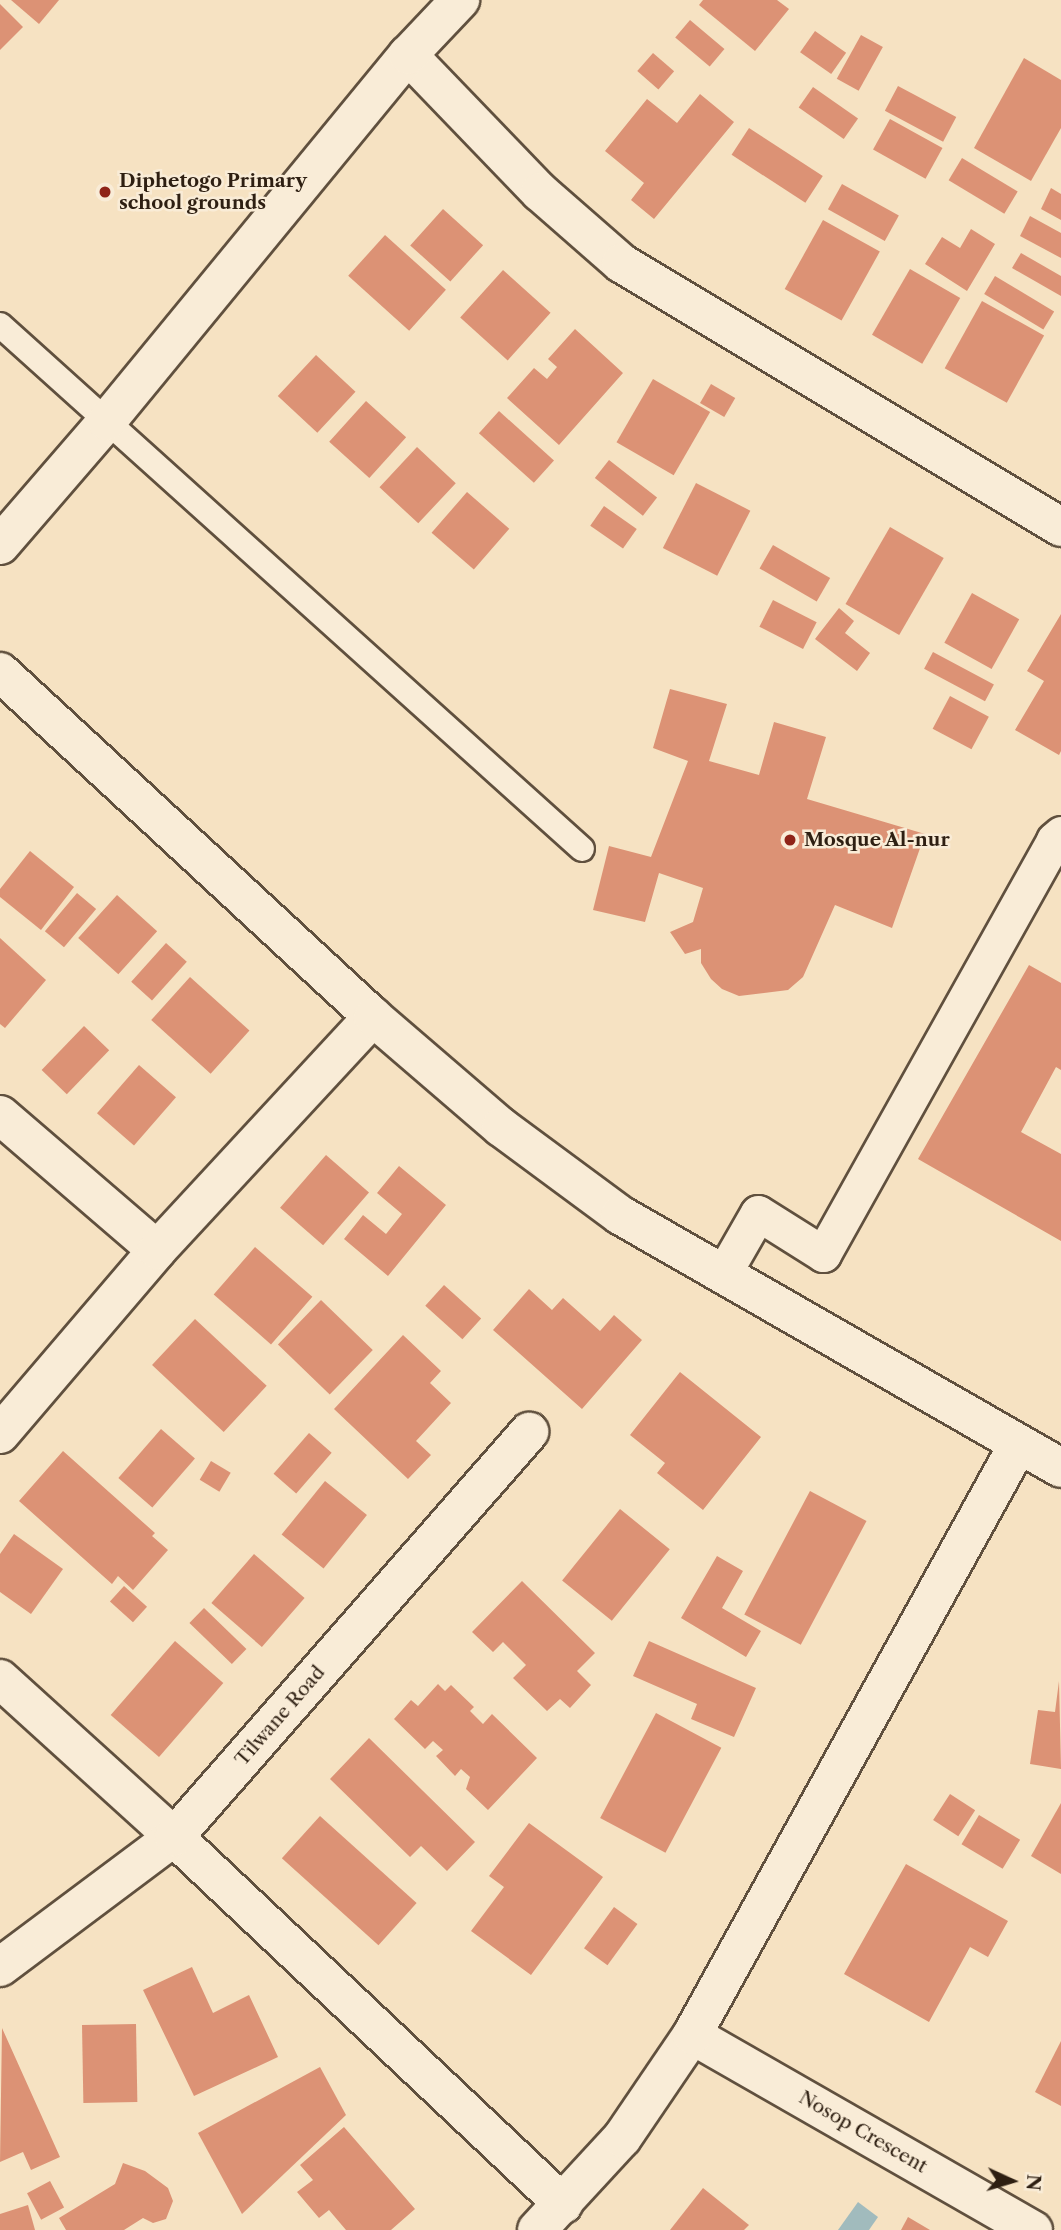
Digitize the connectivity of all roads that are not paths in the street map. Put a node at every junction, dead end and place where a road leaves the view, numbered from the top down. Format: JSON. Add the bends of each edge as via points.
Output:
{"nodes":[{"id":1,"x":460,"y":0,"type":"edge"},
{"id":2,"x":408,"y":55,"type":"junction"},
{"id":3,"x":0,"y":325,"type":"edge"},
{"id":4,"x":107,"y":421,"type":"junction"},
{"id":5,"x":1061,"y":527,"type":"edge"},
{"id":6,"x":0,"y":545,"type":"edge"},
{"id":7,"x":0,"y":672,"type":"edge"},
{"id":8,"x":1061,"y":834,"type":"edge"},
{"id":9,"x":583,"y":849,"type":"dead end"},
{"id":10,"x":373,"y":1017,"type":"junction"},
{"id":11,"x":0,"y":1115,"type":"edge"},
{"id":12,"x":157,"y":1250,"type":"junction"},
{"id":13,"x":723,"y":1274,"type":"junction"},
{"id":14,"x":529,"y":1432,"type":"dead end"},
{"id":15,"x":0,"y":1434,"type":"edge"},
{"id":16,"x":1018,"y":1445,"type":"junction"},
{"id":17,"x":1061,"y":1468,"type":"edge"},
{"id":18,"x":0,"y":1679,"type":"edge"},
{"id":19,"x":174,"y":1837,"type":"junction"},
{"id":20,"x":0,"y":1967,"type":"edge"},
{"id":21,"x":692,"y":2035,"type":"junction"},
{"id":22,"x":550,"y":2217,"type":"edge"},
{"id":23,"x":1034,"y":2230,"type":"edge"}],
"edges":[{"from":1,"to":2,"type":"street"},
{"from":2,"to":4,"type":"street"},
{"from":2,"to":5,"type":"street","via":[[540,192],[621,263]]},
{"from":3,"to":4,"type":"lane"},
{"from":4,"to":6,"type":"street"},
{"from":4,"to":9,"type":"lane"},
{"from":7,"to":10,"type":"street"},
{"from":8,"to":13,"type":"street","via":[[823,1254],[758,1213]]},
{"from":10,"to":12,"type":"street"},
{"from":10,"to":13,"type":"street","via":[[501,1127],[620,1215]]},
{"from":11,"to":12,"type":"street"},
{"from":12,"to":15,"type":"street"},
{"from":13,"to":16,"type":"street"},
{"from":14,"to":19,"type":"street","name":"Tilwane Road"},
{"from":16,"to":17,"type":"street"},
{"from":16,"to":21,"type":"street"},
{"from":18,"to":19,"type":"street"},
{"from":19,"to":20,"type":"street","name":"Tilwane Road"},
{"from":19,"to":22,"type":"street"},
{"from":21,"to":22,"type":"street","via":[[622,2138]]},
{"from":21,"to":23,"type":"street","name":"Nosop Crescent"}]}
